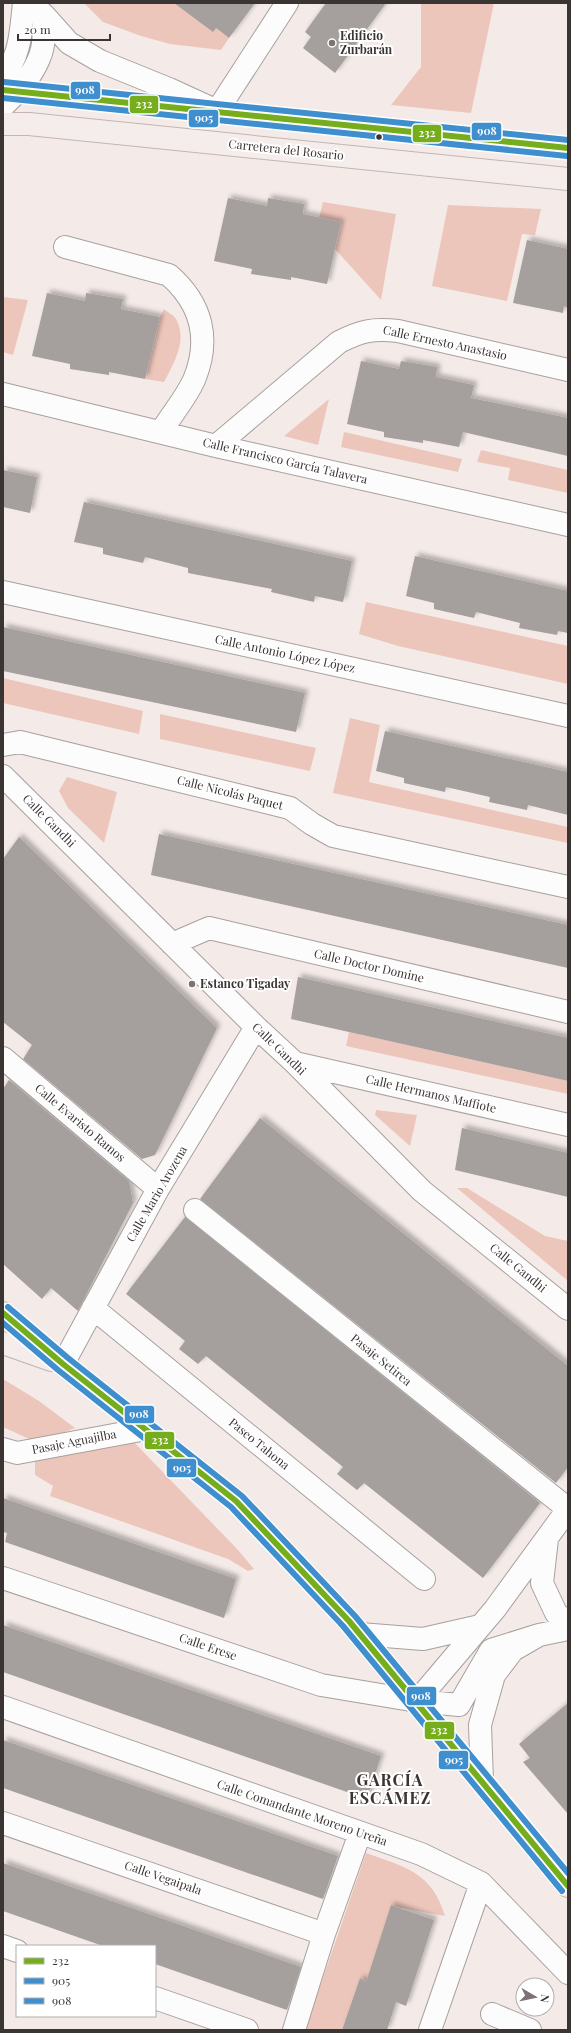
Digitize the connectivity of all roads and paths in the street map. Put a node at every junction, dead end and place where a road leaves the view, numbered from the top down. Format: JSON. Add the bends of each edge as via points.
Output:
{"nodes":[{"id":1,"x":24,"y":3,"type":"edge"},
{"id":2,"x":287,"y":3,"type":"edge"},
{"id":3,"x":37,"y":9,"type":"edge"},
{"id":4,"x":3,"y":76,"type":"edge"},
{"id":5,"x":8,"y":96,"type":"edge"},
{"id":6,"x":216,"y":111,"type":"junction"},
{"id":7,"x":3,"y":124,"type":"edge"},
{"id":8,"x":568,"y":148,"type":"edge"},
{"id":9,"x":568,"y":179,"type":"edge"},
{"id":10,"x":65,"y":247,"type":"dead end"},
{"id":11,"x":568,"y":370,"type":"edge"},
{"id":12,"x":3,"y":394,"type":"edge"},
{"id":13,"x":161,"y":432,"type":"junction"},
{"id":14,"x":216,"y":446,"type":"junction"},
{"id":15,"x":568,"y":525,"type":"edge"},
{"id":16,"x":3,"y":592,"type":"edge"},
{"id":17,"x":568,"y":716,"type":"edge"},
{"id":18,"x":3,"y":745,"type":"edge"},
{"id":19,"x":3,"y":776,"type":"edge"},
{"id":20,"x":568,"y":888,"type":"edge"},
{"id":21,"x":172,"y":944,"type":"junction"},
{"id":22,"x":568,"y":1012,"type":"edge"},
{"id":23,"x":256,"y":1027,"type":"junction"},
{"id":24,"x":3,"y":1058,"type":"edge"},
{"id":25,"x":295,"y":1063,"type":"junction"},
{"id":26,"x":568,"y":1125,"type":"edge"},
{"id":27,"x":158,"y":1189,"type":"junction"},
{"id":28,"x":195,"y":1210,"type":"dead end"},
{"id":29,"x":93,"y":1308,"type":"junction"},
{"id":30,"x":568,"y":1309,"type":"edge"},
{"id":31,"x":3,"y":1313,"type":"edge"},
{"id":32,"x":3,"y":1343,"type":"edge"},
{"id":33,"x":63,"y":1364,"type":"junction"},
{"id":34,"x":146,"y":1429,"type":"junction"},
{"id":35,"x":3,"y":1449,"type":"edge"},
{"id":36,"x":568,"y":1509,"type":"edge"},
{"id":37,"x":547,"y":1538,"type":"junction"},
{"id":38,"x":3,"y":1578,"type":"edge"},
{"id":39,"x":424,"y":1579,"type":"dead end"},
{"id":40,"x":568,"y":1623,"type":"edge"},
{"id":41,"x":480,"y":1626,"type":"junction"},
{"id":42,"x":568,"y":1628,"type":"edge"},
{"id":43,"x":360,"y":1634,"type":"junction"},
{"id":44,"x":539,"y":1635,"type":"junction"},
{"id":45,"x":417,"y":1701,"type":"junction"},
{"id":46,"x":3,"y":1708,"type":"edge"},
{"id":47,"x":482,"y":1782,"type":"junction"},
{"id":48,"x":3,"y":1823,"type":"edge"},
{"id":49,"x":360,"y":1833,"type":"junction"},
{"id":50,"x":481,"y":1883,"type":"junction"},
{"id":51,"x":568,"y":1886,"type":"edge"},
{"id":52,"x":324,"y":1934,"type":"junction"},
{"id":53,"x":3,"y":1946,"type":"edge"},
{"id":54,"x":16,"y":1951,"type":"edge"},
{"id":55,"x":568,"y":1973,"type":"edge"},
{"id":56,"x":156,"y":1998,"type":"edge"},
{"id":57,"x":492,"y":2014,"type":"dead end"},
{"id":58,"x":246,"y":2030,"type":"edge"},
{"id":59,"x":294,"y":2030,"type":"edge"},
{"id":60,"x":430,"y":2030,"type":"edge"},
{"id":61,"x":530,"y":2030,"type":"edge"}],
"edges":[{"from":1,"to":4,"type":"street","via":[[19,44],[11,67]]},
{"from":2,"to":6,"type":"street"},
{"from":3,"to":5,"type":"street","via":[[44,36],[41,56]]},
{"from":3,"to":6,"type":"street","via":[[68,43],[100,61]]},
{"from":5,"to":6,"type":"main road"},
{"from":6,"to":8,"type":"main road"},
{"from":7,"to":9,"type":"main road","name":"Carretera del Rosario","via":[[37,125]]},
{"from":10,"to":13,"type":"street","via":[[169,275],[181,286],[201,322],[203,341],[194,380]]},
{"from":11,"to":14,"type":"street","name":"Calle Ernesto Anastasio","via":[[398,331],[380,328],[360,332],[339,342]]},
{"from":12,"to":13,"type":"street","name":"Calle Francisco García Talavera"},
{"from":13,"to":14,"type":"street","name":"Calle Francisco García Talavera"},
{"from":14,"to":15,"type":"street","name":"Calle Francisco García Talavera"},
{"from":16,"to":17,"type":"street","name":"Calle Antonio López López"},
{"from":18,"to":20,"type":"street","name":"Calle Nicolás Paquet","via":[[20,742],[290,808],[333,836]]},
{"from":19,"to":21,"type":"street","name":"Calle Gandhi"},
{"from":21,"to":22,"type":"street","name":"Calle Doctor Domine","via":[[209,928]]},
{"from":21,"to":23,"type":"street","name":"Calle Gandhi"},
{"from":23,"to":25,"type":"street","name":"Calle Gandhi"},
{"from":23,"to":27,"type":"street","name":"Calle Mario Arozena"},
{"from":24,"to":27,"type":"street","name":"Calle Evaristo Ramos"},
{"from":25,"to":26,"type":"street","name":"Calle Hermanos Maffiote"},
{"from":25,"to":30,"type":"street","name":"Calle Gandhi","via":[[422,1191]]},
{"from":27,"to":29,"type":"street","name":"Calle Mario Arozena"},
{"from":28,"to":36,"type":"street","name":"Pasaje Setirea"},
{"from":29,"to":33,"type":"street","name":"Calle Mario Arozena"},
{"from":29,"to":39,"type":"street","name":"Paseo Tahona"},
{"from":31,"to":33,"type":"main road"},
{"from":32,"to":33,"type":"main road"},
{"from":33,"to":34,"type":"main road"},
{"from":34,"to":35,"type":"street","name":"Pasaje Aguajilba","via":[[18,1453]]},
{"from":34,"to":43,"type":"main road","via":[[236,1501]]},
{"from":36,"to":37,"type":"street"},
{"from":37,"to":40,"type":"street","via":[[542,1583],[556,1613]]},
{"from":37,"to":41,"type":"street"},
{"from":38,"to":45,"type":"street","name":"Calle Erese","via":[[321,1685]]},
{"from":41,"to":43,"type":"street","via":[[423,1639]]},
{"from":41,"to":45,"type":"street"},
{"from":42,"to":44,"type":"street"},
{"from":43,"to":45,"type":"main road"},
{"from":44,"to":45,"type":"street","name":"Calle Erese","via":[[491,1650],[459,1705]]},
{"from":44,"to":47,"type":"street","via":[[513,1650],[494,1675],[480,1725]]},
{"from":45,"to":47,"type":"main road"},
{"from":46,"to":49,"type":"street","name":"Calle Comandante Moreno Ureña"},
{"from":47,"to":51,"type":"main road"},
{"from":48,"to":52,"type":"street","name":"Calle Vegaipala"},
{"from":49,"to":50,"type":"street","name":"Calle Comandante Moreno Ureña","via":[[421,1854]]},
{"from":49,"to":52,"type":"street"},
{"from":50,"to":55,"type":"street","name":"Calle Comandante Moreno Ureña"},
{"from":50,"to":60,"type":"street"},
{"from":52,"to":59,"type":"street"},
{"from":53,"to":54,"type":"street"},
{"from":56,"to":58,"type":"street"},
{"from":57,"to":61,"type":"street"}]}
